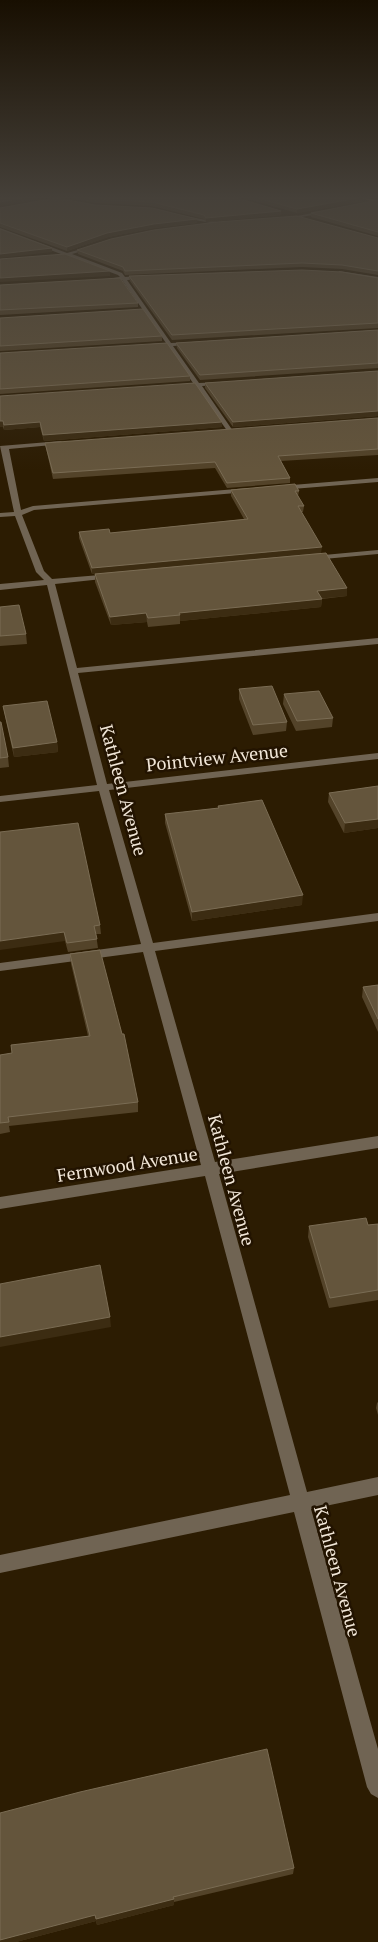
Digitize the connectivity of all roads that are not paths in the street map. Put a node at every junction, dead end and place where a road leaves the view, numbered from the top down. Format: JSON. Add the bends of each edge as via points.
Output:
{"nodes":[{"id":1,"x":130,"y":289,"type":"edge"},
{"id":2,"x":145,"y":310,"type":"junction"},
{"id":3,"x":136,"y":311,"type":"edge"},
{"id":4,"x":199,"y":343,"type":"edge"},
{"id":5,"x":169,"y":345,"type":"junction"},
{"id":6,"x":139,"y":346,"type":"edge"},
{"id":7,"x":226,"y":383,"type":"edge"},
{"id":8,"x":198,"y":385,"type":"junction"},
{"id":9,"x":168,"y":387,"type":"edge"},
{"id":10,"x":240,"y":430,"type":"edge"},
{"id":11,"x":220,"y":431,"type":"edge"},
{"id":12,"x":230,"y":431,"type":"junction"},
{"id":13,"x":74,"y":442,"type":"edge"},
{"id":14,"x":3,"y":448,"type":"edge"},
{"id":15,"x":378,"y":480,"type":"edge"},
{"id":16,"x":269,"y":488,"type":"edge"},
{"id":17,"x":260,"y":489,"type":"edge"},
{"id":18,"x":18,"y":514,"type":"junction"},
{"id":19,"x":0,"y":515,"type":"edge"},
{"id":20,"x":378,"y":552,"type":"edge"},
{"id":21,"x":308,"y":558,"type":"edge"},
{"id":22,"x":120,"y":576,"type":"edge"},
{"id":23,"x":50,"y":582,"type":"junction"},
{"id":24,"x":0,"y":587,"type":"edge"},
{"id":25,"x":378,"y":640,"type":"edge"},
{"id":26,"x":73,"y":671,"type":"junction"},
{"id":27,"x":378,"y":756,"type":"edge"},
{"id":28,"x":103,"y":787,"type":"junction"},
{"id":29,"x":0,"y":799,"type":"edge"},
{"id":30,"x":378,"y":917,"type":"edge"},
{"id":31,"x":148,"y":947,"type":"junction"},
{"id":32,"x":0,"y":967,"type":"edge"},
{"id":33,"x":378,"y":1142,"type":"edge"},
{"id":34,"x":210,"y":1170,"type":"junction"},
{"id":35,"x":0,"y":1203,"type":"edge"},
{"id":36,"x":378,"y":1486,"type":"edge"},
{"id":37,"x":300,"y":1503,"type":"junction"},
{"id":38,"x":0,"y":1564,"type":"edge"},
{"id":39,"x":378,"y":1788,"type":"edge"}],
"edges":[{"from":1,"to":2,"type":"street"},
{"from":2,"to":3,"type":"street"},
{"from":2,"to":5,"type":"street"},
{"from":4,"to":5,"type":"street"},
{"from":5,"to":6,"type":"street"},
{"from":5,"to":8,"type":"street"},
{"from":7,"to":8,"type":"street"},
{"from":8,"to":9,"type":"street"},
{"from":8,"to":12,"type":"street"},
{"from":10,"to":12,"type":"street"},
{"from":11,"to":12,"type":"street"},
{"from":13,"to":14,"type":"street"},
{"from":14,"to":18,"type":"street"},
{"from":15,"to":16,"type":"street"},
{"from":17,"to":18,"type":"street","via":[[32,508]]},
{"from":18,"to":19,"type":"street"},
{"from":18,"to":23,"type":"street","via":[[40,572]]},
{"from":20,"to":21,"type":"street"},
{"from":22,"to":23,"type":"street"},
{"from":23,"to":24,"type":"street"},
{"from":23,"to":26,"type":"street","name":"Kathleen Avenue"},
{"from":25,"to":26,"type":"street"},
{"from":26,"to":28,"type":"street","name":"Kathleen Avenue"},
{"from":27,"to":28,"type":"street","name":"Pointview Avenue"},
{"from":28,"to":29,"type":"street","name":"Pointview Avenue"},
{"from":28,"to":31,"type":"street","name":"Kathleen Avenue"},
{"from":30,"to":31,"type":"street"},
{"from":31,"to":32,"type":"street"},
{"from":31,"to":34,"type":"street","name":"Kathleen Avenue"},
{"from":33,"to":34,"type":"street","name":"Fernwood Avenue"},
{"from":34,"to":35,"type":"street","name":"Fernwood Avenue"},
{"from":34,"to":37,"type":"street","name":"Kathleen Avenue"},
{"from":36,"to":37,"type":"street"},
{"from":37,"to":38,"type":"street"},
{"from":37,"to":39,"type":"street","name":"Kathleen Avenue"}]}
